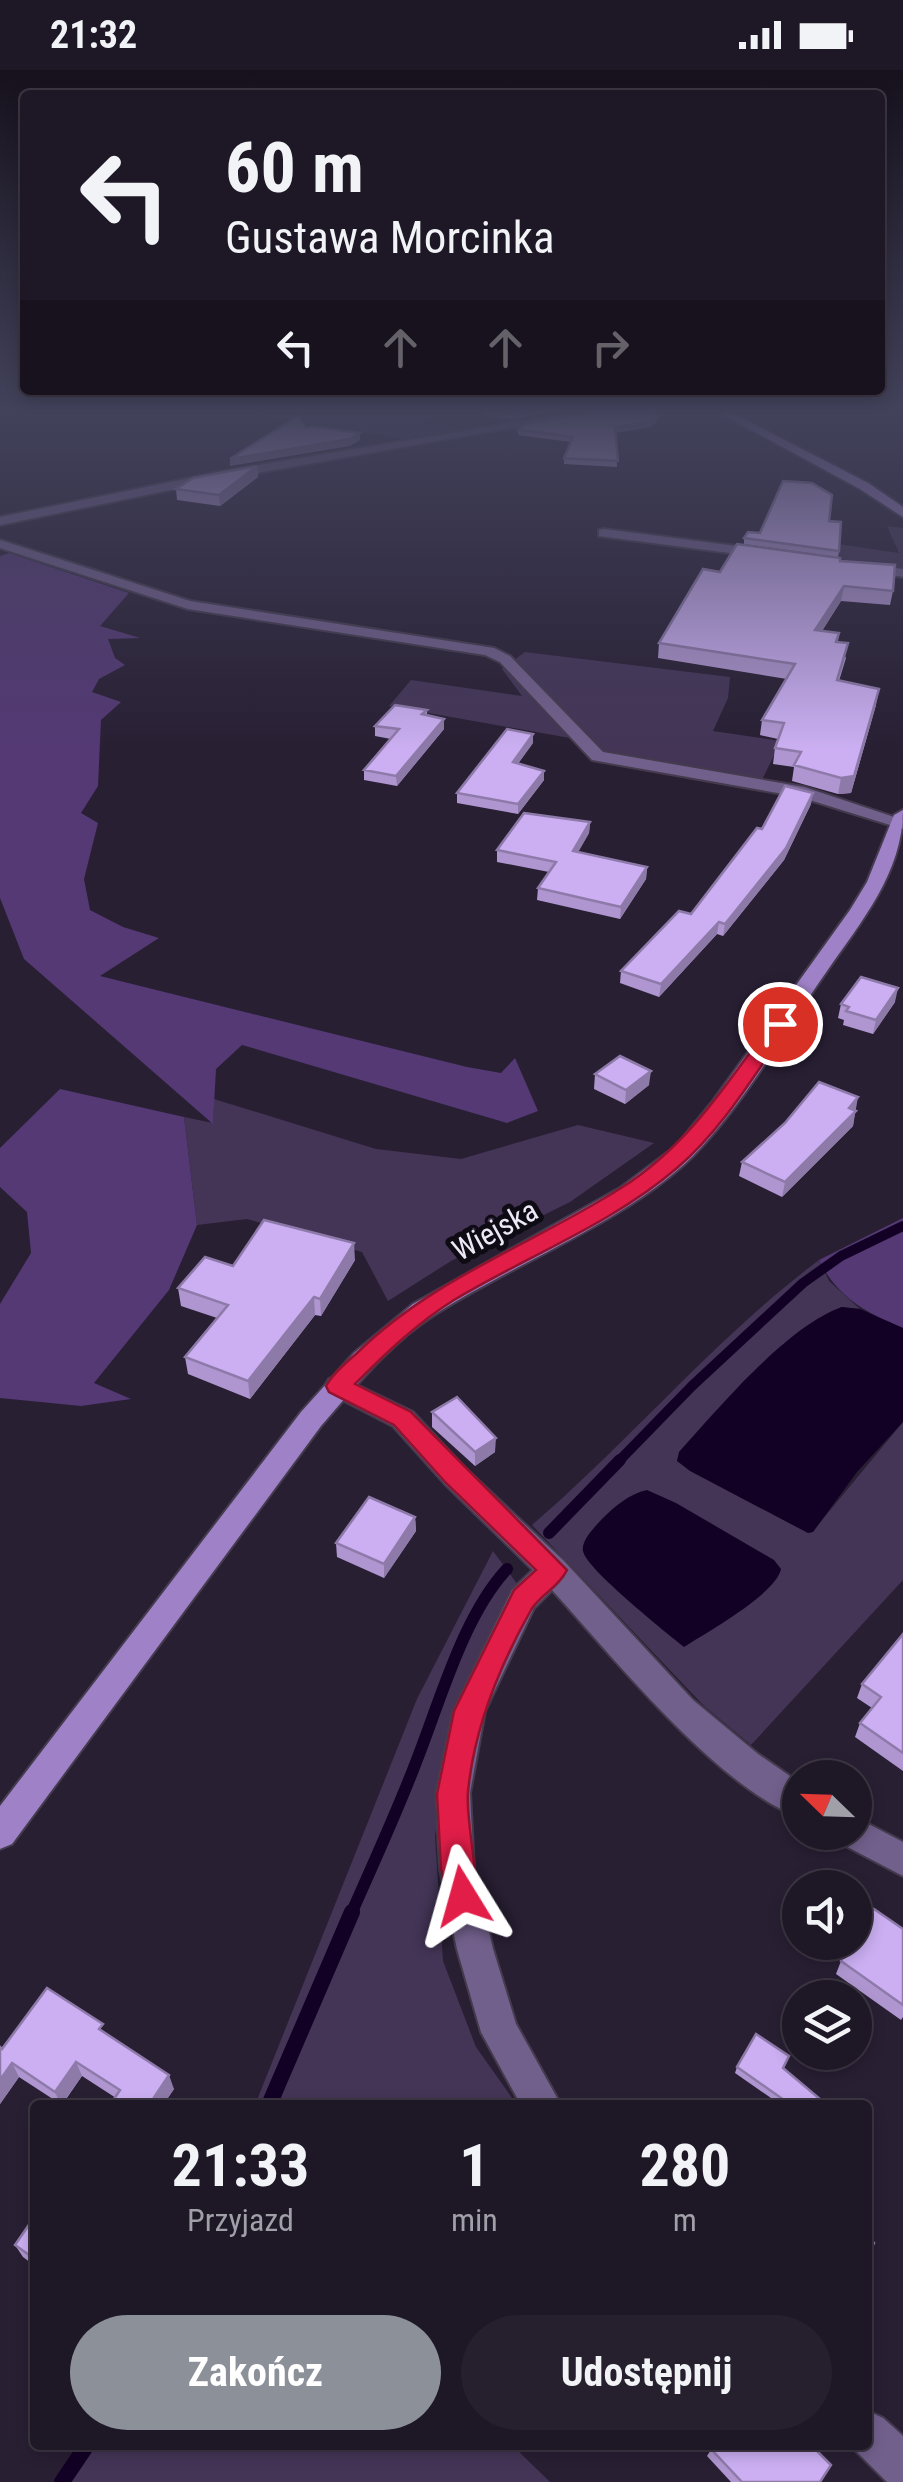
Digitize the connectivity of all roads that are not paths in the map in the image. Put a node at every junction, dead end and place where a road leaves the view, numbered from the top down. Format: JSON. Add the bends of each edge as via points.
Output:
{"nodes":[{"id":1,"x":604,"y":533,"type":"dead end"},
{"id":2,"x":0,"y":544,"type":"edge"},
{"id":3,"x":789,"y":557,"type":"edge"},
{"id":4,"x":846,"y":565,"type":"edge"},
{"id":5,"x":903,"y":573,"type":"edge"},
{"id":6,"x":901,"y":820,"type":"edge"},
{"id":7,"x":338,"y":1386,"type":"junction"},
{"id":8,"x":554,"y":1570,"type":"junction"},
{"id":9,"x":782,"y":1790,"type":"edge"},
{"id":10,"x":0,"y":1833,"type":"edge"},
{"id":11,"x":872,"y":1843,"type":"edge"},
{"id":12,"x":903,"y":1860,"type":"edge"},
{"id":13,"x":539,"y":2100,"type":"edge"},
{"id":14,"x":872,"y":2437,"type":"edge"},
{"id":15,"x":903,"y":2466,"type":"edge"}],
"edges":[{"from":1,"to":3,"type":"street"},
{"from":2,"to":6,"type":"street","name":"Wiejska","via":[[188,605],[489,651],[598,756],[804,792]]},
{"from":4,"to":5,"type":"street"},
{"from":6,"to":7,"type":"street","name":"Wiejska","via":[[849,926],[684,1151],[628,1194],[432,1303]]},
{"from":7,"to":8,"type":"street","via":[[402,1418]]},
{"from":7,"to":10,"type":"street","name":"Wiejska"},
{"from":8,"to":9,"type":"street","via":[[682,1710]]},
{"from":8,"to":13,"type":"street","via":[[523,1598],[469,1711],[452,1794],[457,1869],[475,1949],[500,2032]]},
{"from":11,"to":12,"type":"street"},
{"from":14,"to":15,"type":"street"}]}
